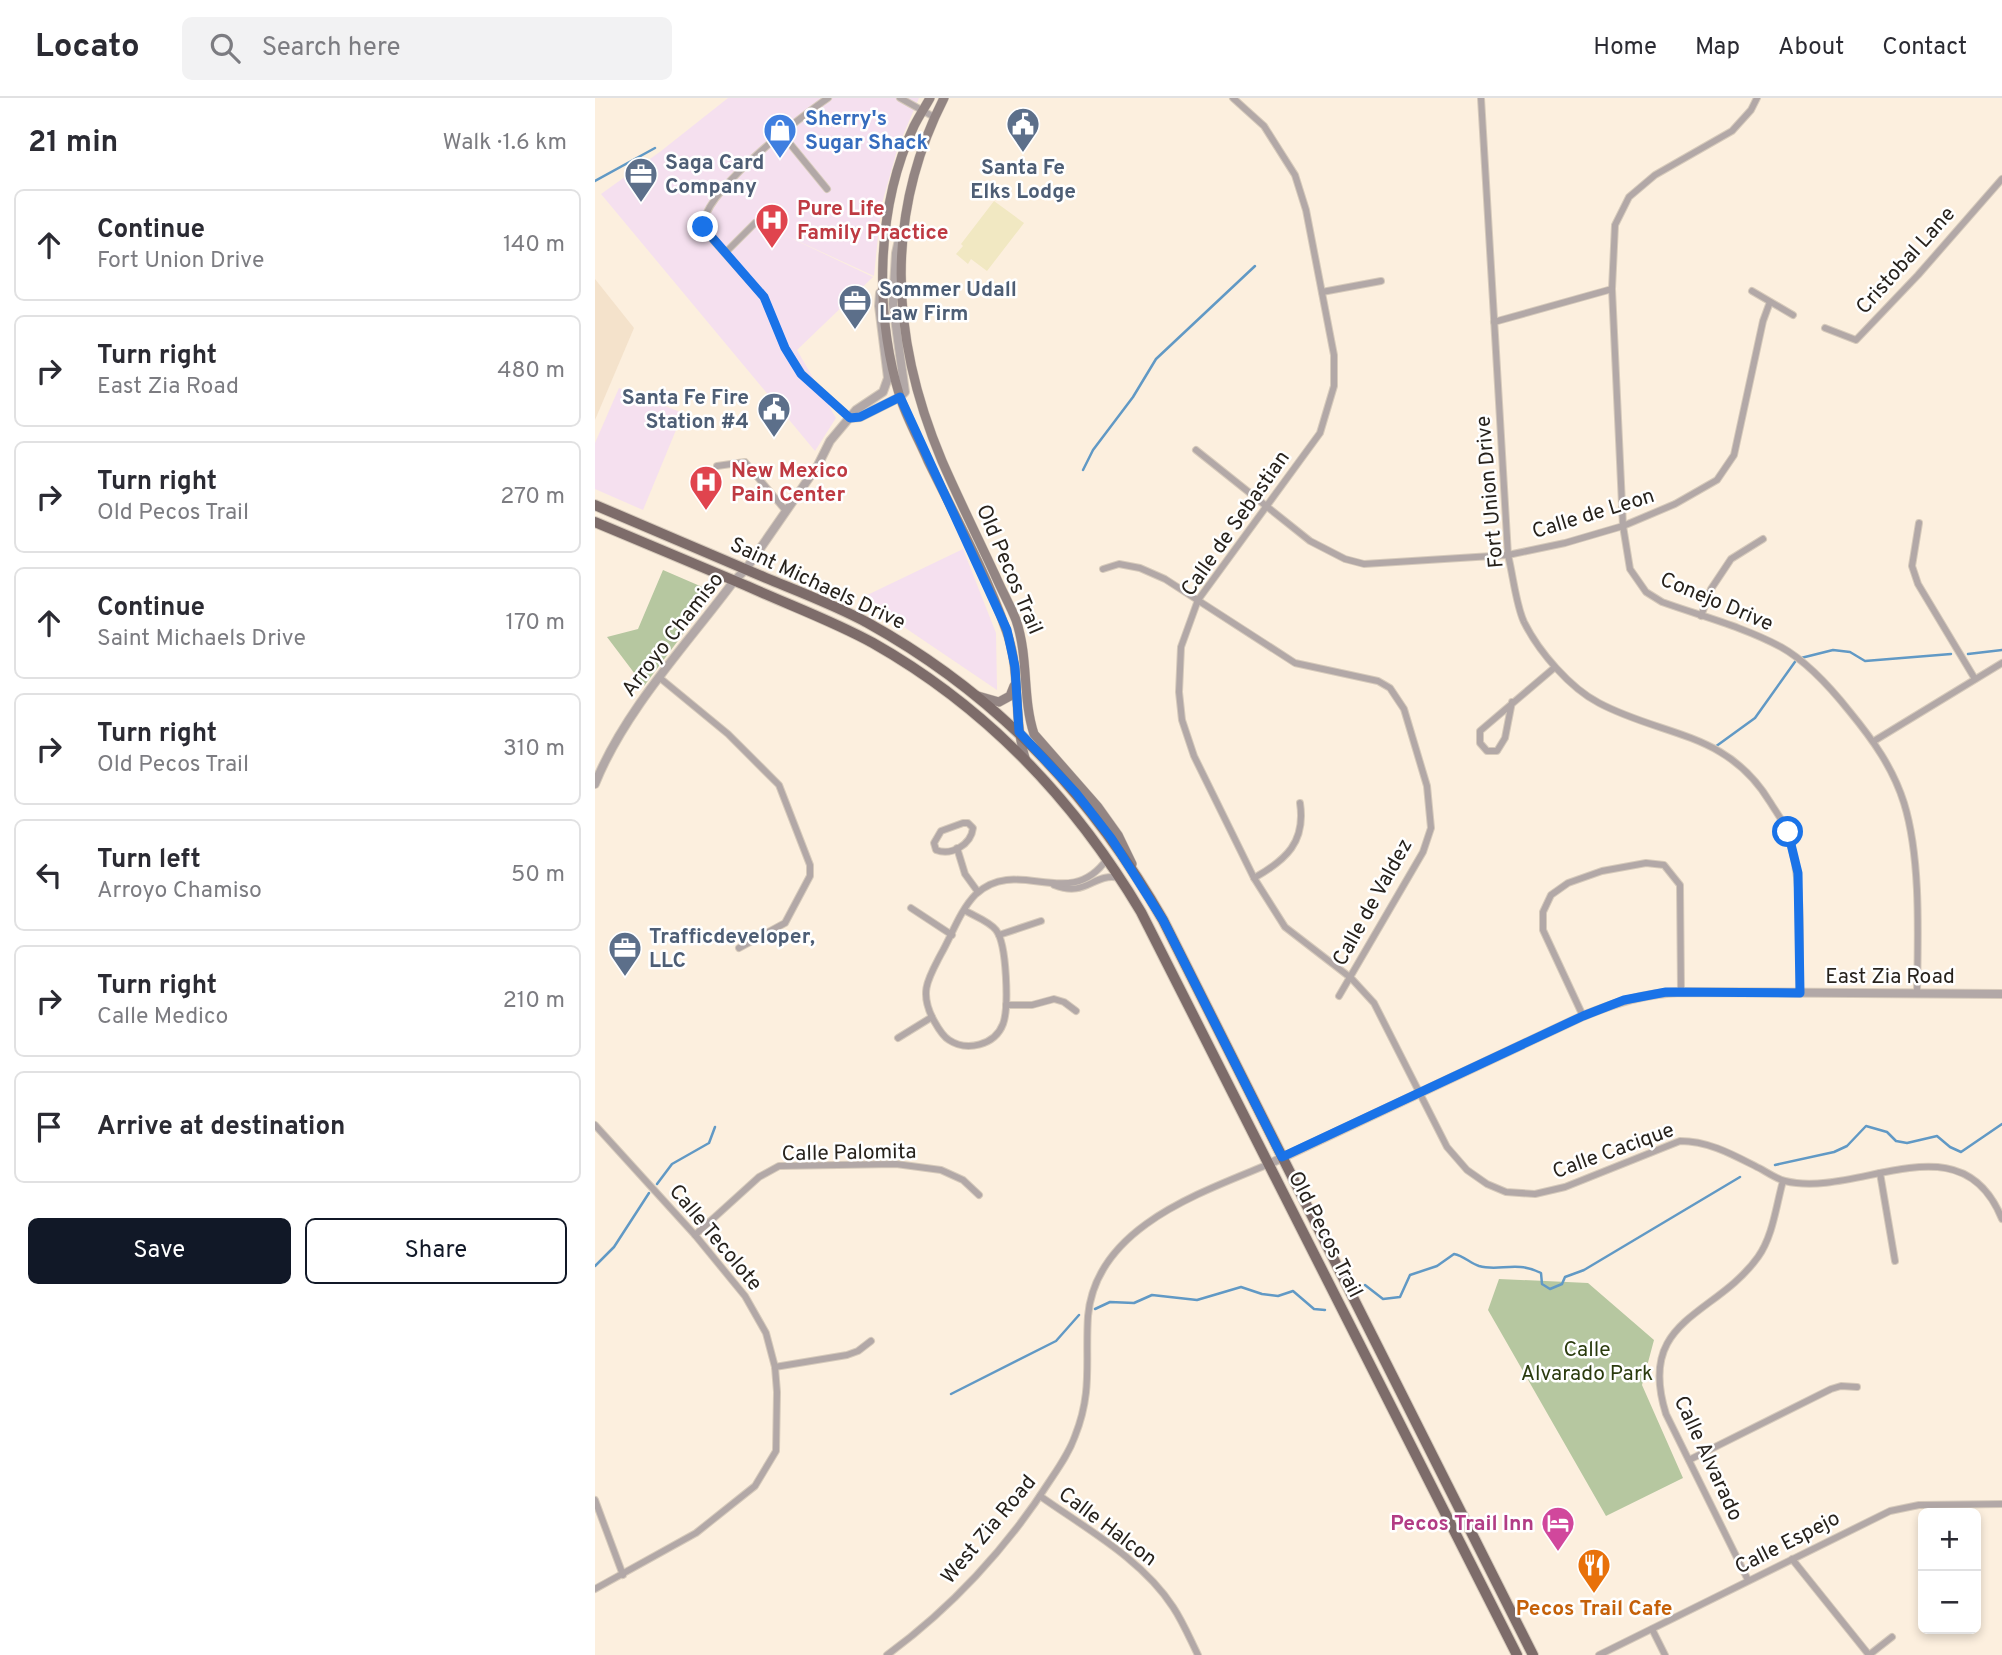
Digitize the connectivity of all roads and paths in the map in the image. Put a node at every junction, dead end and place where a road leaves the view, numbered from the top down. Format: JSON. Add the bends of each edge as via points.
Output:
{"nodes":[{"id":1,"x":828,"y":98,"type":"edge"},
{"id":2,"x":900,"y":98,"type":"edge"},
{"id":3,"x":930,"y":98,"type":"edge"},
{"id":4,"x":944,"y":98,"type":"edge"},
{"id":5,"x":1233,"y":98,"type":"edge"},
{"id":6,"x":1481,"y":98,"type":"edge"},
{"id":7,"x":1757,"y":98,"type":"edge"},
{"id":8,"x":923,"y":111,"type":"junction"},
{"id":9,"x":934,"y":117,"type":"junction"},
{"id":10,"x":782,"y":134,"type":"junction"},
{"id":11,"x":2002,"y":179,"type":"edge"},
{"id":12,"x":827,"y":189,"type":"dead end"},
{"id":13,"x":903,"y":219,"type":"junction"},
{"id":14,"x":755,"y":223,"type":"dead end"},
{"id":15,"x":725,"y":253,"type":"junction"},
{"id":16,"x":884,"y":262,"type":"junction"},
{"id":17,"x":1381,"y":281,"type":"dead end"},
{"id":18,"x":1612,"y":289,"type":"junction"},
{"id":19,"x":1752,"y":291,"type":"dead end"},
{"id":20,"x":1322,"y":292,"type":"junction"},
{"id":21,"x":1770,"y":302,"type":"junction"},
{"id":22,"x":1793,"y":315,"type":"dead end"},
{"id":23,"x":1494,"y":322,"type":"junction"},
{"id":24,"x":1825,"y":328,"type":"dead end"},
{"id":25,"x":900,"y":397,"type":"junction"},
{"id":26,"x":850,"y":418,"type":"junction"},
{"id":27,"x":1196,"y":450,"type":"dead end"},
{"id":28,"x":717,"y":466,"type":"dead end"},
{"id":29,"x":595,"y":505,"type":"edge"},
{"id":30,"x":1267,"y":506,"type":"junction"},
{"id":31,"x":786,"y":511,"type":"junction"},
{"id":32,"x":595,"y":522,"type":"edge"},
{"id":33,"x":1919,"y":523,"type":"dead end"},
{"id":34,"x":1623,"y":526,"type":"junction"},
{"id":35,"x":1763,"y":539,"type":"dead end"},
{"id":36,"x":1509,"y":555,"type":"junction"},
{"id":37,"x":746,"y":569,"type":"junction"},
{"id":38,"x":1103,"y":569,"type":"dead end"},
{"id":39,"x":734,"y":581,"type":"junction"},
{"id":40,"x":1198,"y":600,"type":"junction"},
{"id":41,"x":1701,"y":616,"type":"junction"},
{"id":42,"x":2002,"y":663,"type":"edge"},
{"id":43,"x":1015,"y":667,"type":"junction"},
{"id":44,"x":1555,"y":668,"type":"junction"},
{"id":45,"x":660,"y":678,"type":"junction"},
{"id":46,"x":1975,"y":679,"type":"junction"},
{"id":47,"x":974,"y":694,"type":"junction"},
{"id":48,"x":1512,"y":702,"type":"junction"},
{"id":49,"x":1019,"y":732,"type":"junction"},
{"id":50,"x":1874,"y":741,"type":"junction"},
{"id":51,"x":1026,"y":761,"type":"junction"},
{"id":52,"x":595,"y":784,"type":"edge"},
{"id":53,"x":1300,"y":803,"type":"dead end"},
{"id":54,"x":957,"y":848,"type":"junction"},
{"id":55,"x":1108,"y":858,"type":"junction"},
{"id":56,"x":1120,"y":878,"type":"junction"},
{"id":57,"x":1254,"y":878,"type":"junction"},
{"id":58,"x":1049,"y":883,"type":"junction"},
{"id":59,"x":1142,"y":884,"type":"junction"},
{"id":60,"x":978,"y":892,"type":"junction"},
{"id":61,"x":911,"y":908,"type":"dead end"},
{"id":62,"x":964,"y":910,"type":"junction"},
{"id":63,"x":1163,"y":920,"type":"junction"},
{"id":64,"x":1041,"y":921,"type":"dead end"},
{"id":65,"x":999,"y":934,"type":"junction"},
{"id":66,"x":952,"y":935,"type":"junction"},
{"id":67,"x":739,"y":948,"type":"dead end"},
{"id":68,"x":1351,"y":978,"type":"junction"},
{"id":69,"x":1681,"y":992,"type":"junction"},
{"id":70,"x":1800,"y":993,"type":"junction"},
{"id":71,"x":1917,"y":993,"type":"junction"},
{"id":72,"x":2002,"y":993,"type":"edge"},
{"id":73,"x":1339,"y":996,"type":"dead end"},
{"id":74,"x":1006,"y":1005,"type":"junction"},
{"id":75,"x":1076,"y":1011,"type":"dead end"},
{"id":76,"x":1583,"y":1016,"type":"junction"},
{"id":77,"x":932,"y":1017,"type":"junction"},
{"id":78,"x":898,"y":1038,"type":"dead end"},
{"id":79,"x":1419,"y":1092,"type":"junction"},
{"id":80,"x":595,"y":1125,"type":"edge"},
{"id":81,"x":1282,"y":1157,"type":"junction"},
{"id":82,"x":1269,"y":1164,"type":"junction"},
{"id":83,"x":1880,"y":1173,"type":"junction"},
{"id":84,"x":1783,"y":1181,"type":"junction"},
{"id":85,"x":979,"y":1195,"type":"dead end"},
{"id":86,"x":2002,"y":1219,"type":"edge"},
{"id":87,"x":695,"y":1235,"type":"junction"},
{"id":88,"x":1895,"y":1261,"type":"dead end"},
{"id":89,"x":871,"y":1341,"type":"dead end"},
{"id":90,"x":775,"y":1367,"type":"junction"},
{"id":91,"x":1857,"y":1387,"type":"dead end"},
{"id":92,"x":1689,"y":1460,"type":"junction"},
{"id":93,"x":1040,"y":1496,"type":"junction"},
{"id":94,"x":595,"y":1500,"type":"edge"},
{"id":95,"x":2002,"y":1504,"type":"edge"},
{"id":96,"x":1791,"y":1559,"type":"junction"},
{"id":97,"x":623,"y":1575,"type":"junction"},
{"id":98,"x":1748,"y":1580,"type":"junction"},
{"id":99,"x":595,"y":1589,"type":"edge"},
{"id":100,"x":1652,"y":1629,"type":"junction"},
{"id":101,"x":1892,"y":1637,"type":"dead end"},
{"id":102,"x":887,"y":1655,"type":"edge"},
{"id":103,"x":1198,"y":1655,"type":"edge"},
{"id":104,"x":1517,"y":1655,"type":"edge"},
{"id":105,"x":1533,"y":1655,"type":"edge"},
{"id":106,"x":1599,"y":1655,"type":"edge"},
{"id":107,"x":1665,"y":1655,"type":"edge"},
{"id":108,"x":1869,"y":1655,"type":"edge"}],
"edges":[{"from":1,"to":10,"type":"street"},
{"from":2,"to":8,"type":"street"},
{"from":3,"to":8,"type":"main road","name":"Old Pecos Trail"},
{"from":4,"to":9,"type":"main road","name":"Old Pecos Trail"},
{"from":5,"to":20,"type":"street","name":"Calle de Sebastian","via":[[1264,126],[1295,175],[1307,210]]},
{"from":6,"to":23,"type":"street","name":"Fort Union Drive"},
{"from":7,"to":18,"type":"street","name":"Conejo Drive","via":[[1732,131],[1655,175],[1629,197],[1615,225]]},
{"from":8,"to":9,"type":"street"},
{"from":8,"to":16,"type":"main road","name":"Old Pecos Trail","via":[[894,184]]},
{"from":9,"to":13,"type":"main road","name":"Old Pecos Trail","via":[[912,177]]},
{"from":10,"to":12,"type":"street"},
{"from":10,"to":15,"type":"street","via":[[736,173],[703,217],[704,230]]},
{"from":11,"to":24,"type":"street","name":"Cristobal Lane","via":[[1856,340]]},
{"from":13,"to":25,"type":"street","via":[[893,293],[906,386]]},
{"from":13,"to":59,"type":"main road","name":"Old Pecos Trail","via":[[901,310],[907,352],[942,461],[1015,617],[1034,734],[1118,835]]},
{"from":14,"to":15,"type":"street"},
{"from":15,"to":26,"type":"street","via":[[764,297],[801,374]]},
{"from":16,"to":25,"type":"main road","name":"Old Pecos Trail","via":[[886,326]]},
{"from":16,"to":26,"type":"street","name":"Arroyo Chamiso","via":[[879,306],[888,383],[880,396]]},
{"from":17,"to":20,"type":"street"},
{"from":18,"to":23,"type":"street"},
{"from":18,"to":34,"type":"street","name":"Conejo Drive"},
{"from":19,"to":21,"type":"street"},
{"from":20,"to":30,"type":"street","name":"Calle de Sebastian","via":[[1334,355],[1334,386],[1320,433]]},
{"from":21,"to":22,"type":"street"},
{"from":21,"to":34,"type":"street","name":"Calle de Leon","via":[[1734,455],[1717,480],[1675,505]]},
{"from":23,"to":36,"type":"street","name":"Fort Union Drive"},
{"from":25,"to":26,"type":"street"},
{"from":25,"to":43,"type":"main road","name":"Old Pecos Trail","via":[[1000,614]]},
{"from":26,"to":31,"type":"street","name":"Arroyo Chamiso"},
{"from":27,"to":30,"type":"street","name":"Calle de Leon"},
{"from":28,"to":31,"type":"street","via":[[745,462]]},
{"from":29,"to":37,"type":"main road","name":"Saint Michaels Drive"},
{"from":30,"to":36,"type":"street","name":"Calle de Leon","via":[[1310,541],[1364,564]]},
{"from":30,"to":40,"type":"street","name":"Calle de Sebastian"},
{"from":31,"to":37,"type":"street","name":"Arroyo Chamiso"},
{"from":32,"to":39,"type":"main road","name":"Saint Michaels Drive"},
{"from":33,"to":46,"type":"street","via":[[1912,566],[1918,584]]},
{"from":34,"to":36,"type":"street","name":"Calle de Leon"},
{"from":34,"to":41,"type":"street","name":"Conejo Drive","via":[[1630,569],[1646,592]]},
{"from":35,"to":41,"type":"street","via":[[1731,559],[1711,589]]},
{"from":36,"to":44,"type":"street","name":"Fort Union Drive","via":[[1523,621]]},
{"from":37,"to":39,"type":"street","name":"Arroyo Chamiso"},
{"from":37,"to":47,"type":"main road","name":"Saint Michaels Drive","via":[[866,622]]},
{"from":38,"to":40,"type":"street","name":"Calle de Valdez","via":[[1119,564],[1140,568]]},
{"from":39,"to":45,"type":"street","name":"Arroyo Chamiso"},
{"from":39,"to":51,"type":"main road","name":"Saint Michaels Drive","via":[[824,619],[901,660],[974,713]]},
{"from":40,"to":57,"type":"street","name":"Calle de Sebastian","via":[[1181,647],[1182,720],[1194,756]]},
{"from":40,"to":68,"type":"street","name":"Calle de Valdez","via":[[1295,663],[1378,681],[1390,688],[1405,709],[1427,786],[1431,828],[1423,852]]},
{"from":41,"to":50,"type":"street","name":"Conejo Drive","via":[[1783,648],[1814,672]]},
{"from":42,"to":46,"type":"street"},
{"from":43,"to":47,"type":"main road","via":[[1014,690],[1008,698],[994,702]]},
{"from":43,"to":49,"type":"main road","name":"Old Pecos Trail"},
{"from":44,"to":48,"type":"street"},
{"from":44,"to":70,"type":"street","name":"Fort Union Drive","via":[[1598,703],[1714,748],[1736,762],[1764,792],[1788,832],[1798,873]]},
{"from":45,"to":52,"type":"street","name":"Arroyo Chamiso","via":[[622,730]]},
{"from":45,"to":67,"type":"street","via":[[779,785],[810,865],[810,876],[785,923]]},
{"from":46,"to":50,"type":"street"},
{"from":47,"to":49,"type":"main road","name":"Saint Michaels Drive"},
{"from":48,"to":48,"type":"street","via":[[1503,743],[1497,751],[1487,751],[1479,743],[1480,731]]},
{"from":49,"to":51,"type":"main road","name":"Old Pecos Trail"},
{"from":49,"to":59,"type":"main road","name":"Saint Michaels Drive","via":[[1076,793]]},
{"from":50,"to":71,"type":"street","name":"Conejo Drive","via":[[1904,802],[1911,832],[1918,918]]},
{"from":51,"to":55,"type":"main road","name":"Old Pecos Trail"},
{"from":53,"to":57,"type":"street","via":[[1303,819],[1294,847]]},
{"from":54,"to":54,"type":"street","via":[[971,837],[973,828],[968,823],[941,831],[933,843],[937,851]]},
{"from":54,"to":60,"type":"street","via":[[965,874]]},
{"from":55,"to":56,"type":"main road","name":"Old Pecos Trail"},
{"from":55,"to":58,"type":"street","via":[[1082,881]]},
{"from":55,"to":63,"type":"main road","via":[[1121,863]]},
{"from":56,"to":58,"type":"street","via":[[1105,876],[1072,890]]},
{"from":56,"to":82,"type":"main road","name":"Old Pecos Trail"},
{"from":57,"to":68,"type":"street","name":"Calle de Sebastian","via":[[1285,927]]},
{"from":58,"to":60,"type":"street","via":[[1009,879]]},
{"from":59,"to":63,"type":"main road","name":"Old Pecos Trail"},
{"from":60,"to":62,"type":"street"},
{"from":61,"to":66,"type":"street"},
{"from":62,"to":65,"type":"street"},
{"from":62,"to":66,"type":"street"},
{"from":63,"to":81,"type":"main road","name":"Old Pecos Trail"},
{"from":64,"to":65,"type":"street"},
{"from":65,"to":74,"type":"street"},
{"from":66,"to":77,"type":"street","via":[[925,990]]},
{"from":68,"to":73,"type":"street","name":"Calle de Valdez"},
{"from":68,"to":79,"type":"street","name":"Calle de Sebastian","via":[[1374,1003]]},
{"from":69,"to":70,"type":"street","name":"East Zia Road"},
{"from":69,"to":76,"type":"street","name":"East Zia Road","via":[[1624,1000]]},
{"from":69,"to":76,"type":"street","via":[[1680,884],[1664,865],[1646,863],[1602,872],[1568,883],[1551,895],[1543,912],[1543,930]]},
{"from":70,"to":71,"type":"street","name":"East Zia Road"},
{"from":71,"to":72,"type":"street","name":"East Zia Road"},
{"from":74,"to":75,"type":"street","via":[[1054,999]]},
{"from":74,"to":77,"type":"street","via":[[999,1032],[978,1045],[950,1041]]},
{"from":76,"to":79,"type":"street","name":"East Zia Road"},
{"from":77,"to":78,"type":"street"},
{"from":79,"to":81,"type":"street","name":"East Zia Road"},
{"from":79,"to":84,"type":"street","name":"Calle Cacique","via":[[1447,1147],[1467,1170],[1510,1193],[1535,1194],[1565,1187],[1680,1142],[1695,1141]]},
{"from":80,"to":87,"type":"street","name":"Calle Tecolote"},
{"from":81,"to":82,"type":"street","name":"East Zia Road"},
{"from":81,"to":105,"type":"main road","name":"Old Pecos Trail"},
{"from":82,"to":93,"type":"street","name":"West Zia Road","via":[[1157,1217],[1127,1241],[1104,1269],[1090,1300],[1089,1376],[1083,1410],[1068,1451]]},
{"from":82,"to":104,"type":"main road","name":"Old Pecos Trail"},
{"from":83,"to":84,"type":"street","name":"Calle Cacique","via":[[1810,1184]]},
{"from":83,"to":86,"type":"street","name":"Calle Cacique","via":[[1944,1166],[1975,1180],[1995,1200]]},
{"from":83,"to":88,"type":"street"},
{"from":84,"to":92,"type":"street","name":"Calle Alvarado","via":[[1759,1256],[1680,1325],[1663,1354],[1659,1392]]},
{"from":85,"to":87,"type":"street","name":"Calle Palomita","via":[[963,1180],[941,1170],[896,1164],[779,1166],[759,1177]]},
{"from":87,"to":90,"type":"street","name":"Calle Tecolote","via":[[745,1296],[766,1333]]},
{"from":89,"to":90,"type":"street","via":[[847,1355]]},
{"from":90,"to":97,"type":"street","name":"Calle Tecolote","via":[[776,1451],[755,1486],[696,1533]]},
{"from":91,"to":92,"type":"street","via":[[1831,1389]]},
{"from":92,"to":98,"type":"street","name":"Calle Alvarado"},
{"from":93,"to":102,"type":"street","name":"West Zia Road","via":[[976,1574]]},
{"from":93,"to":103,"type":"street","name":"Calle Halcon","via":[[1131,1560],[1154,1583],[1172,1605]]},
{"from":94,"to":97,"type":"street"},
{"from":95,"to":96,"type":"street","name":"Calle Espejo","via":[[1899,1508]]},
{"from":96,"to":98,"type":"street","name":"Calle Espejo"},
{"from":96,"to":108,"type":"street"},
{"from":97,"to":99,"type":"street","name":"Calle Tecolote"},
{"from":98,"to":100,"type":"street","name":"Calle Espejo"},
{"from":100,"to":106,"type":"street","name":"Calle Espejo"},
{"from":100,"to":107,"type":"street"},
{"from":101,"to":108,"type":"street"}]}
